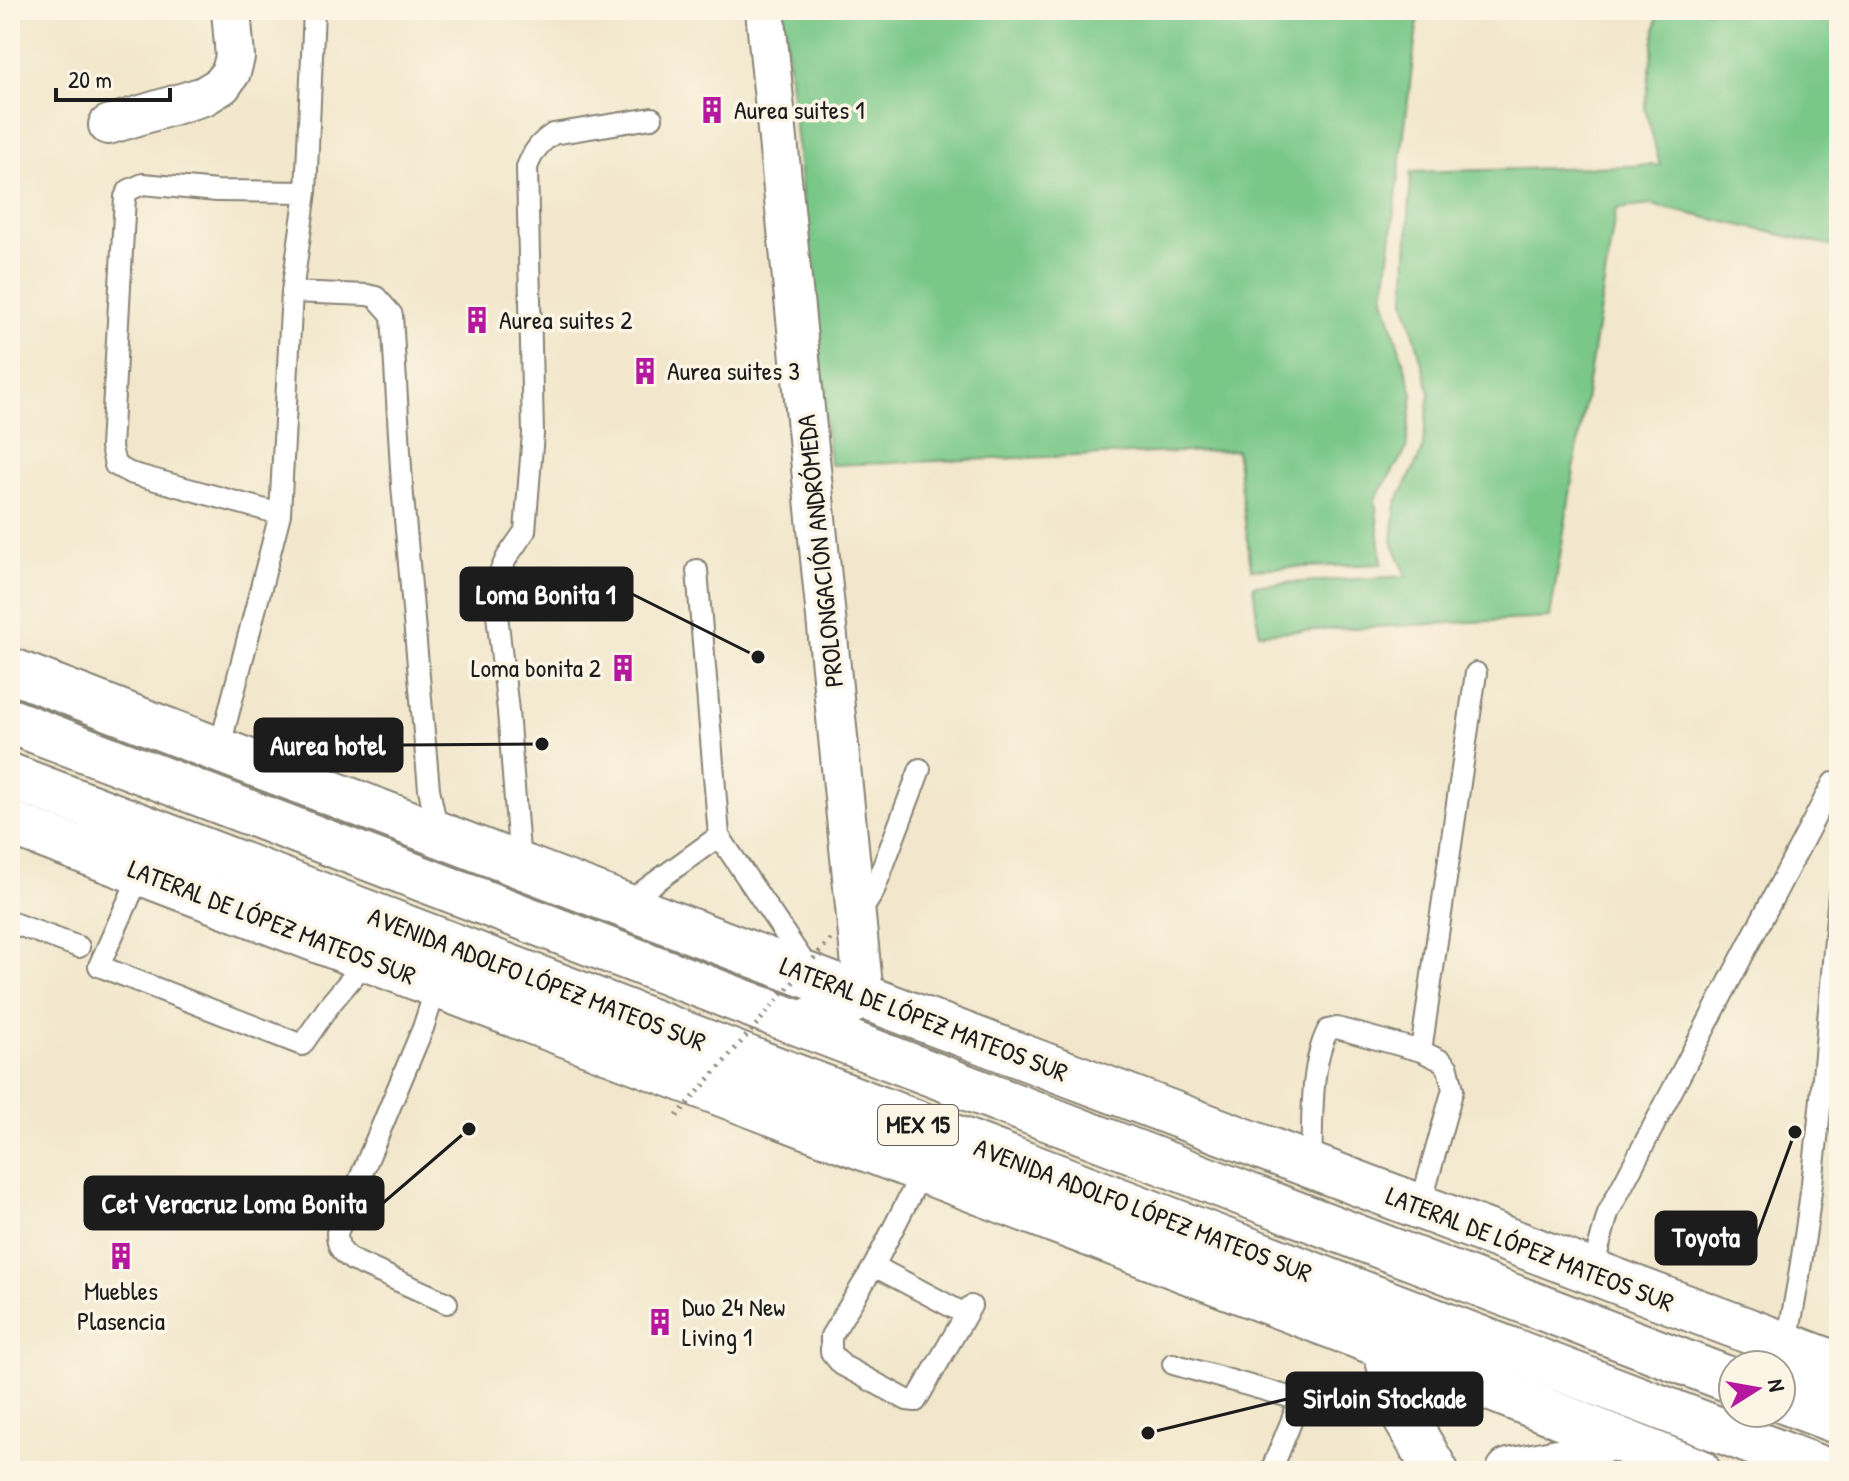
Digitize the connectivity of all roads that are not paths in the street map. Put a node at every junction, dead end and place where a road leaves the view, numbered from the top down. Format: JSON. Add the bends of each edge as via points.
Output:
{"nodes":[{"id":1,"x":231,"y":10,"type":"edge"},
{"id":2,"x":314,"y":10,"type":"edge"},
{"id":3,"x":765,"y":10,"type":"edge"},
{"id":4,"x":652,"y":118,"type":"dead end"},
{"id":5,"x":108,"y":125,"type":"dead end"},
{"id":6,"x":306,"y":192,"type":"junction"},
{"id":7,"x":292,"y":292,"type":"junction"},
{"id":8,"x":280,"y":514,"type":"junction"},
{"id":9,"x":697,"y":570,"type":"dead end"},
{"id":10,"x":10,"y":670,"type":"edge"},
{"id":11,"x":1476,"y":673,"type":"dead end"},
{"id":12,"x":10,"y":721,"type":"edge"},
{"id":13,"x":219,"y":750,"type":"junction"},
{"id":14,"x":920,"y":769,"type":"dead end"},
{"id":15,"x":10,"y":776,"type":"edge"},
{"id":16,"x":1833,"y":783,"type":"dead end"},
{"id":17,"x":10,"y":823,"type":"edge"},
{"id":18,"x":438,"y":833,"type":"junction"},
{"id":19,"x":719,"y":836,"type":"junction"},
{"id":20,"x":77,"y":848,"type":"junction"},
{"id":21,"x":520,"y":864,"type":"junction"},
{"id":22,"x":141,"y":872,"type":"junction"},
{"id":23,"x":283,"y":881,"type":"junction"},
{"id":24,"x":1839,"y":894,"type":"edge"},
{"id":25,"x":624,"y":904,"type":"junction"},
{"id":26,"x":10,"y":922,"type":"edge"},
{"id":27,"x":845,"y":926,"type":"junction"},
{"id":28,"x":79,"y":947,"type":"dead end"},
{"id":29,"x":368,"y":959,"type":"junction"},
{"id":30,"x":814,"y":978,"type":"junction"},
{"id":31,"x":437,"y":985,"type":"junction"},
{"id":32,"x":864,"y":996,"type":"junction"},
{"id":33,"x":801,"y":1024,"type":"junction"},
{"id":34,"x":1421,"y":1051,"type":"junction"},
{"id":35,"x":1311,"y":1166,"type":"junction"},
{"id":36,"x":922,"y":1172,"type":"junction"},
{"id":37,"x":1420,"y":1207,"type":"junction"},
{"id":38,"x":874,"y":1266,"type":"junction"},
{"id":39,"x":1592,"y":1272,"type":"junction"},
{"id":40,"x":447,"y":1303,"type":"dead end"},
{"id":41,"x":1384,"y":1346,"type":"junction"},
{"id":42,"x":1754,"y":1349,"type":"edge"},
{"id":43,"x":1787,"y":1349,"type":"edge"},
{"id":44,"x":1797,"y":1363,"type":"edge"},
{"id":45,"x":1173,"y":1364,"type":"dead end"},
{"id":46,"x":1839,"y":1365,"type":"edge"},
{"id":47,"x":1797,"y":1368,"type":"edge"},
{"id":48,"x":1717,"y":1374,"type":"edge"},
{"id":49,"x":1839,"y":1385,"type":"edge"},
{"id":50,"x":1300,"y":1400,"type":"junction"},
{"id":51,"x":1797,"y":1406,"type":"edge"},
{"id":52,"x":1404,"y":1416,"type":"junction"},
{"id":53,"x":1839,"y":1422,"type":"edge"},
{"id":54,"x":1609,"y":1437,"type":"junction"},
{"id":55,"x":1271,"y":1471,"type":"edge"},
{"id":56,"x":1436,"y":1471,"type":"edge"},
{"id":57,"x":1509,"y":1471,"type":"edge"},
{"id":58,"x":1698,"y":1471,"type":"edge"},
{"id":59,"x":1827,"y":1471,"type":"edge"}],
"edges":[{"from":1,"to":5,"type":"street","via":[[235,57],[222,85],[204,96]]},
{"from":2,"to":6,"type":"lane"},
{"from":3,"to":27,"type":"street","name":"PROLONGACIÓN ANDRÓMEDA"},
{"from":4,"to":21,"type":"lane","via":[[553,134],[542,141],[527,167],[533,434],[525,531],[499,574],[495,597]]},
{"from":6,"to":7,"type":"lane"},
{"from":6,"to":8,"type":"lane","via":[[143,184],[125,197],[111,447],[115,465]]},
{"from":7,"to":8,"type":"lane"},
{"from":7,"to":18,"type":"lane","via":[[376,297],[392,315],[402,485],[429,789]]},
{"from":8,"to":13,"type":"lane"},
{"from":9,"to":19,"type":"lane"},
{"from":10,"to":13,"type":"main road","name":"LATERAL DE LÓPEZ MATEOS SUR"},
{"from":11,"to":34,"type":"lane"},
{"from":12,"to":33,"type":"main road","name":"AVENIDA ADOLFO LÓPEZ MATEOS SUR","number":"MEX 15"},
{"from":13,"to":18,"type":"main road","name":"LATERAL DE LÓPEZ MATEOS SUR"},
{"from":14,"to":27,"type":"lane","via":[[873,893]]},
{"from":15,"to":23,"type":"main road","name":"AVENIDA ADOLFO LÓPEZ MATEOS SUR","number":"MEX 15"},
{"from":16,"to":39,"type":"lane","via":[[1608,1213]]},
{"from":17,"to":20,"type":"main road","name":"LATERAL DE LÓPEZ MATEOS SUR"},
{"from":18,"to":21,"type":"main road","name":"LATERAL DE LÓPEZ MATEOS SUR"},
{"from":19,"to":25,"type":"lane"},
{"from":19,"to":30,"type":"lane"},
{"from":20,"to":22,"type":"main road","name":"LATERAL DE LÓPEZ MATEOS SUR"},
{"from":20,"to":23,"type":"main road"},
{"from":21,"to":25,"type":"main road","name":"LATERAL DE LÓPEZ MATEOS SUR"},
{"from":22,"to":29,"type":"main road","name":"LATERAL DE LÓPEZ MATEOS SUR"},
{"from":22,"to":29,"type":"lane","via":[[99,966],[302,1045]]},
{"from":23,"to":59,"type":"main road","name":"AVENIDA ADOLFO LÓPEZ MATEOS SUR","number":"MEX 15"},
{"from":24,"to":43,"type":"lane","via":[[1813,1170]]},
{"from":25,"to":30,"type":"main road","name":"LATERAL DE LÓPEZ MATEOS SUR"},
{"from":26,"to":28,"type":"lane"},
{"from":27,"to":32,"type":"street","name":"PROLONGACIÓN ANDRÓMEDA"},
{"from":29,"to":31,"type":"main road","name":"LATERAL DE LÓPEZ MATEOS SUR"},
{"from":30,"to":32,"type":"main road","name":"LATERAL DE LÓPEZ MATEOS SUR"},
{"from":31,"to":36,"type":"main road","name":"LATERAL DE LÓPEZ MATEOS SUR"},
{"from":31,"to":40,"type":"lane","via":[[337,1242],[352,1260]]},
{"from":32,"to":33,"type":"main road"},
{"from":32,"to":35,"type":"main road","name":"LATERAL DE LÓPEZ MATEOS SUR"},
{"from":33,"to":48,"type":"main road","name":"AVENIDA ADOLFO LÓPEZ MATEOS SUR","number":"MEX 15"},
{"from":34,"to":35,"type":"lane","via":[[1328,1030],[1314,1091]]},
{"from":34,"to":37,"type":"lane","via":[[1448,1068],[1453,1089]]},
{"from":35,"to":37,"type":"main road","name":"LATERAL DE LÓPEZ MATEOS SUR"},
{"from":36,"to":38,"type":"lane"},
{"from":36,"to":41,"type":"main road","name":"LATERAL DE LÓPEZ MATEOS SUR"},
{"from":37,"to":39,"type":"main road","name":"LATERAL DE LÓPEZ MATEOS SUR"},
{"from":38,"to":38,"type":"lane","via":[[831,1336],[831,1352],[842,1365],[916,1401],[971,1306],[963,1313]]},
{"from":39,"to":42,"type":"main road","name":"LATERAL DE LÓPEZ MATEOS SUR"},
{"from":41,"to":52,"type":"main road"},
{"from":41,"to":54,"type":"main road","name":"LATERAL DE LÓPEZ MATEOS SUR"},
{"from":44,"to":46,"type":"main road","name":"LATERAL DE LÓPEZ MATEOS SUR"},
{"from":45,"to":50,"type":"lane"},
{"from":47,"to":49,"type":"main road"},
{"from":50,"to":52,"type":"lane"},
{"from":50,"to":55,"type":"lane"},
{"from":51,"to":53,"type":"main road"},
{"from":52,"to":56,"type":"main road"},
{"from":54,"to":57,"type":"main road","via":[[1568,1459]]},
{"from":54,"to":58,"type":"main road","name":"LATERAL DE LÓPEZ MATEOS SUR"}]}
